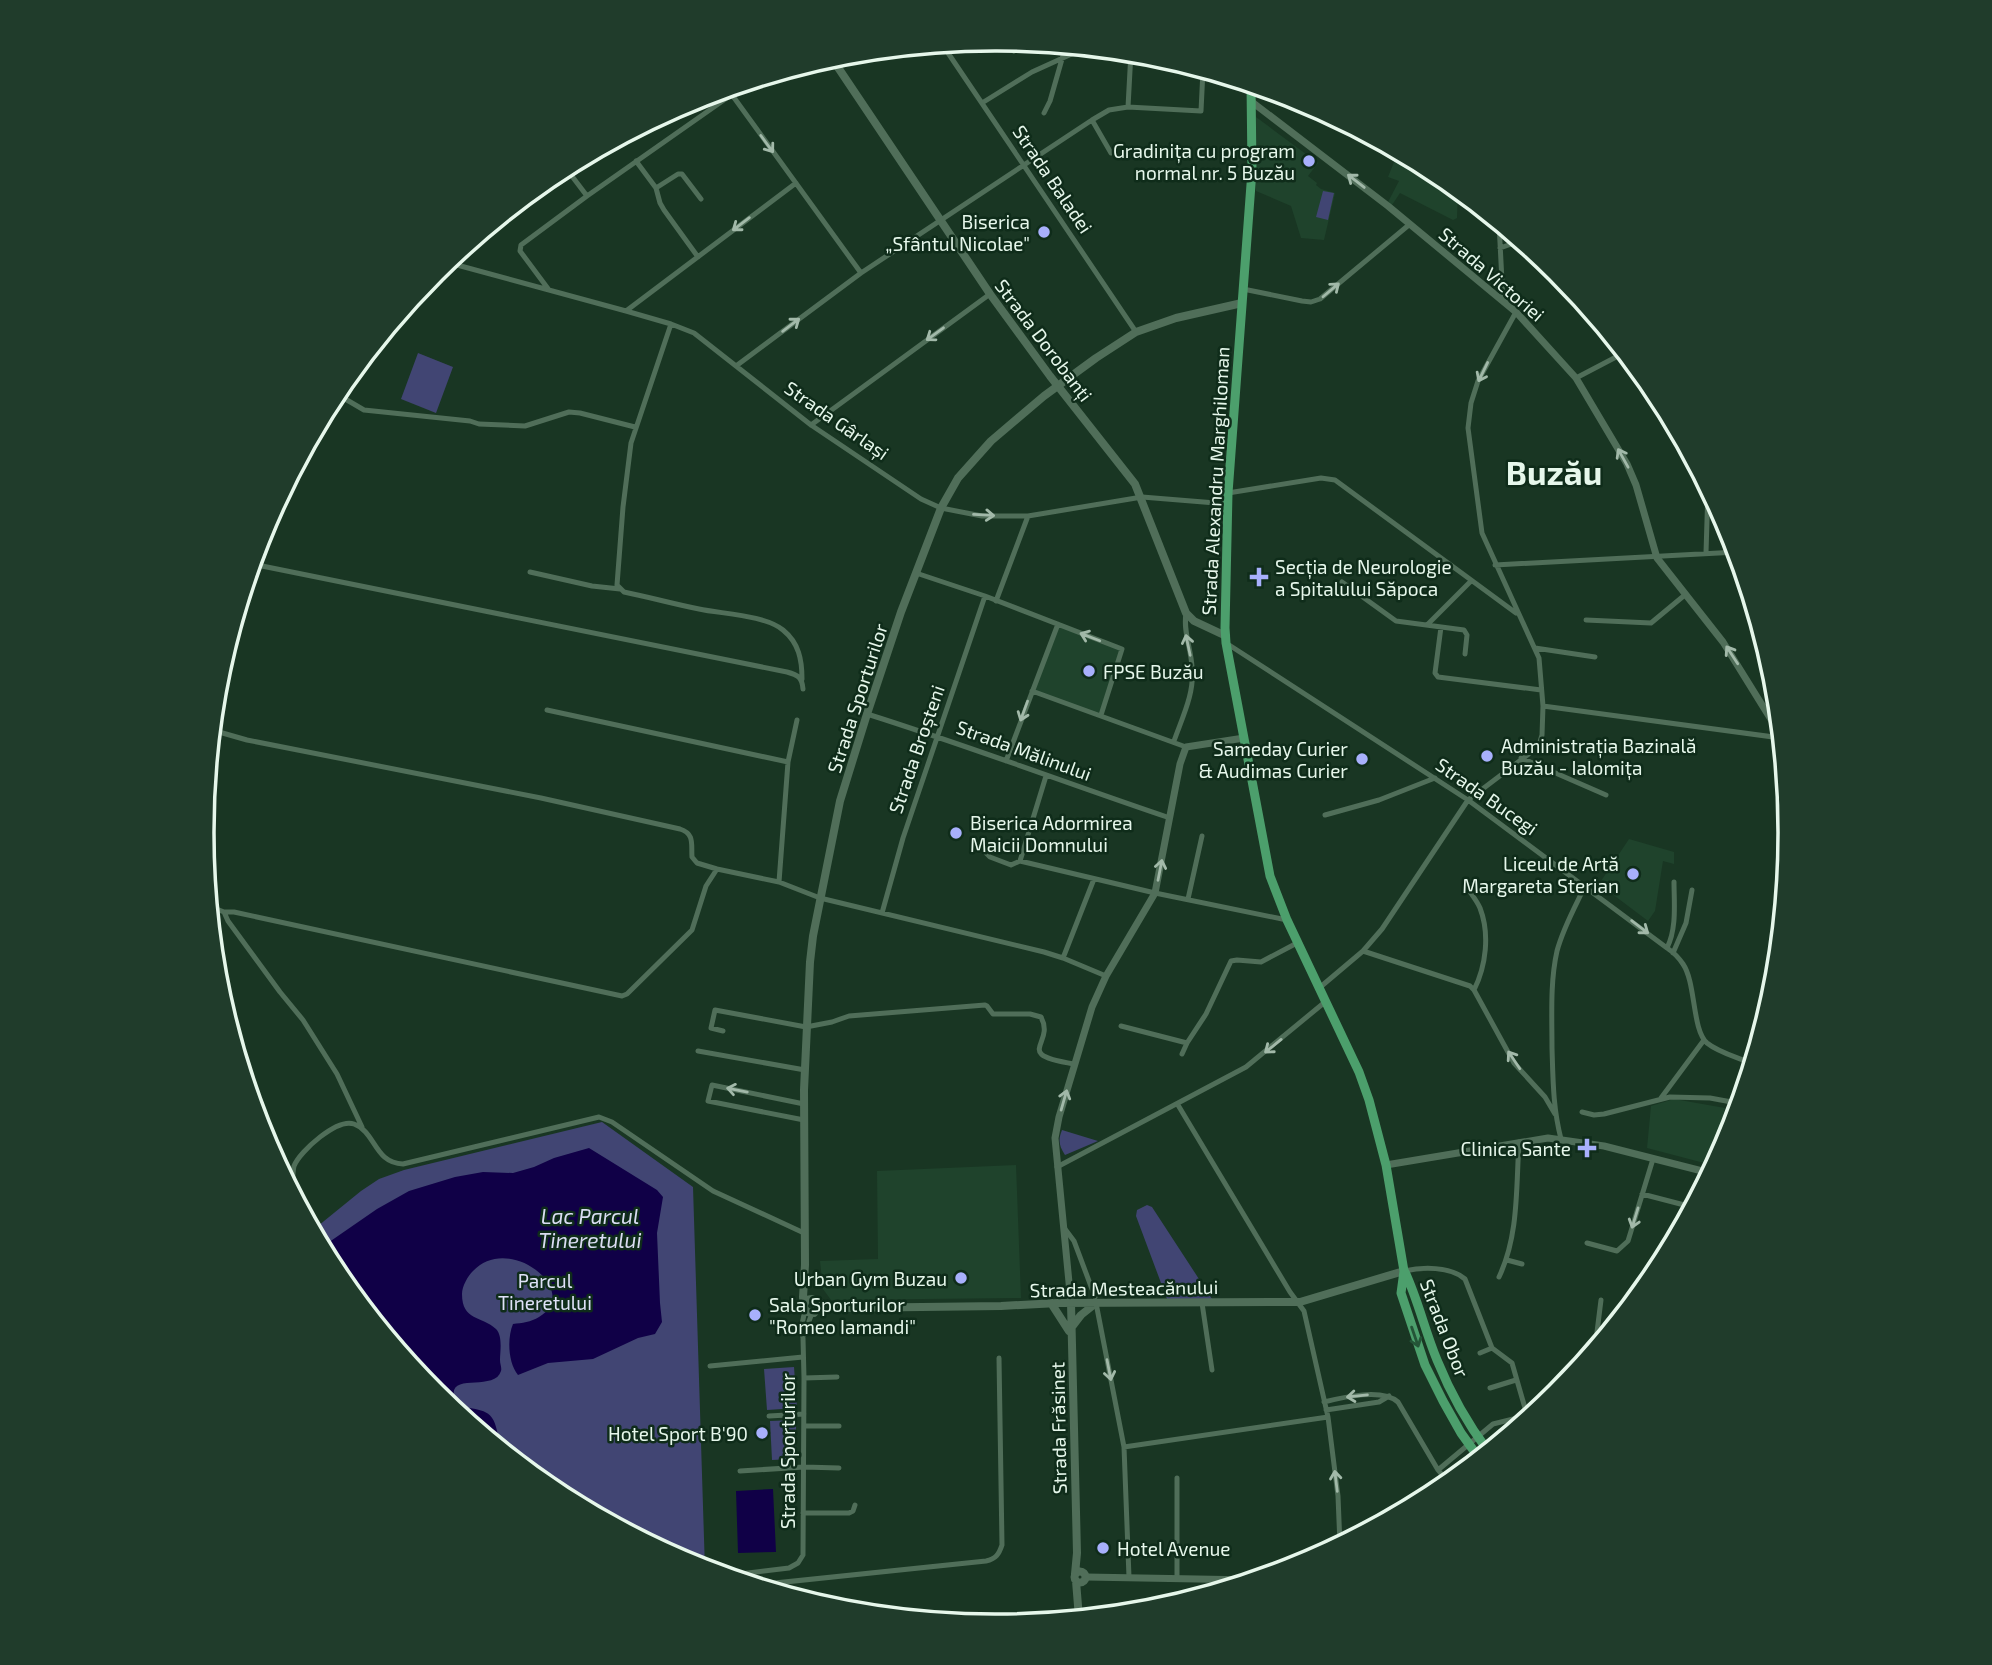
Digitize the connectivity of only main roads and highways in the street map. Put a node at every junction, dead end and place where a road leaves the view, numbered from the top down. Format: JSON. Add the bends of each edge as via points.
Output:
{"nodes":[{"id":1,"x":838,"y":67,"type":"edge"},
{"id":2,"x":1252,"y":94,"type":"edge"},
{"id":3,"x":1242,"y":303,"type":"junction"},
{"id":4,"x":1058,"y":386,"type":"junction"},
{"id":5,"x":1226,"y":639,"type":"junction"},
{"id":6,"x":1404,"y":1271,"type":"junction"},
{"id":7,"x":805,"y":1278,"type":"junction"},
{"id":8,"x":1095,"y":1300,"type":"junction"},
{"id":9,"x":816,"y":1301,"type":"junction"},
{"id":10,"x":1051,"y":1303,"type":"junction"},
{"id":11,"x":1071,"y":1303,"type":"junction"},
{"id":12,"x":839,"y":1308,"type":"junction"},
{"id":13,"x":809,"y":1310,"type":"junction"},
{"id":14,"x":1071,"y":1331,"type":"junction"},
{"id":15,"x":1483,"y":1444,"type":"edge"},
{"id":16,"x":1474,"y":1451,"type":"edge"},
{"id":17,"x":1079,"y":1610,"type":"edge"}],
"edges":[{"from":1,"to":4,"type":"main road","name":"Strada Dorobanți","via":[[990,294]]},
{"from":2,"to":3,"type":"main road","name":"Strada Alexandru Marghiloman","via":[[1252,171]]},
{"from":3,"to":4,"type":"main road","name":"Strada Sporturilor","via":[[1136,332]]},
{"from":3,"to":5,"type":"main road","name":"Strada Alexandru Marghiloman","via":[[1227,504]]},
{"from":4,"to":5,"type":"main road","name":"Strada Dorobanți","via":[[1132,479],[1186,613]]},
{"from":4,"to":7,"type":"main road","name":"Strada Sporturilor","via":[[979,453],[941,508],[867,714],[835,822],[810,962],[804,1104]]},
{"from":5,"to":6,"type":"main road","name":"Strada Alexandru Marghiloman","via":[[1270,876],[1369,1100],[1386,1165]]},
{"from":6,"to":8,"type":"main road","name":"Strada Mesteacănului","via":[[1300,1303]]},
{"from":6,"to":15,"type":"main road","name":"Strada Obor","via":[[1451,1392]]},
{"from":6,"to":16,"type":"main road","name":"Strada Obor","one_way":true,"via":[[1401,1293],[1425,1365]]},
{"from":7,"to":9,"type":"main road","name":"Strada Sporturilor"},
{"from":7,"to":13,"type":"main road","name":"Strada Sporturilor"},
{"from":8,"to":11,"type":"main road","name":"Strada Mesteacănului"},
{"from":8,"to":14,"type":"main road"},
{"from":9,"to":12,"type":"main road","name":"Strada Mesteacănului"},
{"from":9,"to":13,"type":"main road","via":[[818,1308]]},
{"from":9,"to":13,"type":"main road","via":[[809,1299]]},
{"from":10,"to":11,"type":"main road","name":"Strada Mesteacănului"},
{"from":10,"to":12,"type":"main road","name":"Strada Mesteacănului"},
{"from":10,"to":14,"type":"main road"},
{"from":11,"to":14,"type":"main road","name":"Strada Frăsinet"},
{"from":12,"to":13,"type":"main road","name":"Strada Mesteacănului"},
{"from":14,"to":17,"type":"main road","name":"Strada Frăsinet"}]}
